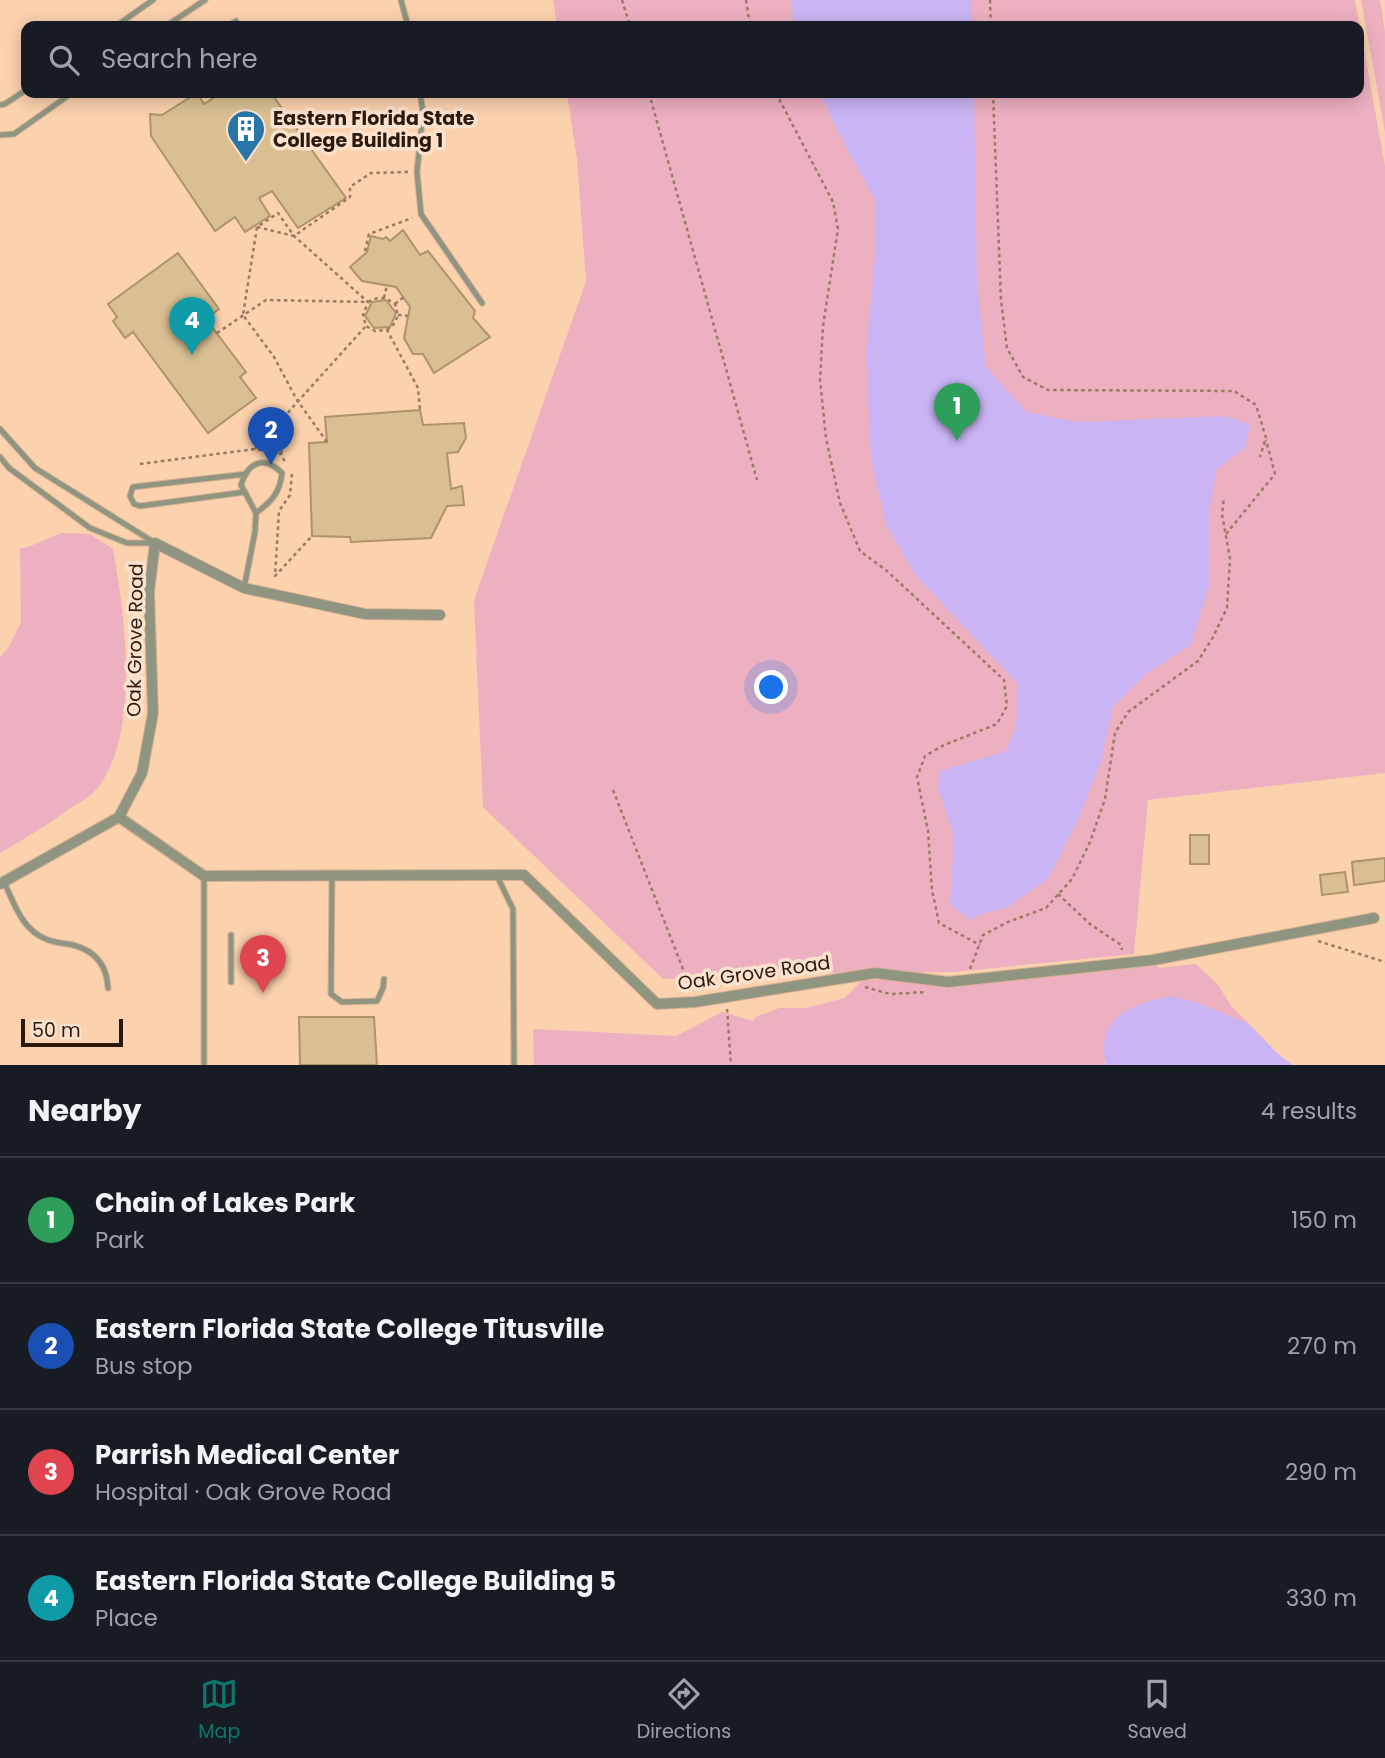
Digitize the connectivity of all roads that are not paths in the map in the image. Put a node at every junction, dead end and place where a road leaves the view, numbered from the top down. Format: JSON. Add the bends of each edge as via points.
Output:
{"nodes":[{"id":1,"x":153,"y":0,"type":"edge"},
{"id":2,"x":205,"y":0,"type":"edge"},
{"id":3,"x":401,"y":0,"type":"edge"},
{"id":4,"x":123,"y":21,"type":"edge"},
{"id":5,"x":174,"y":21,"type":"edge"},
{"id":6,"x":407,"y":21,"type":"edge"},
{"id":7,"x":21,"y":93,"type":"edge"},
{"id":8,"x":65,"y":98,"type":"edge"},
{"id":9,"x":421,"y":98,"type":"edge"},
{"id":10,"x":0,"y":106,"type":"edge"},
{"id":11,"x":0,"y":135,"type":"edge"},
{"id":12,"x":482,"y":303,"type":"dead end"},
{"id":13,"x":0,"y":429,"type":"edge"},
{"id":14,"x":0,"y":457,"type":"edge"},
{"id":15,"x":246,"y":474,"type":"junction"},
{"id":16,"x":244,"y":492,"type":"junction"},
{"id":17,"x":256,"y":513,"type":"junction"},
{"id":18,"x":155,"y":543,"type":"junction"},
{"id":19,"x":244,"y":588,"type":"junction"},
{"id":20,"x":440,"y":615,"type":"dead end"},
{"id":21,"x":119,"y":817,"type":"junction"},
{"id":22,"x":496,"y":875,"type":"junction"},
{"id":23,"x":205,"y":876,"type":"junction"},
{"id":24,"x":332,"y":876,"type":"junction"},
{"id":25,"x":2,"y":883,"type":"edge"},
{"id":26,"x":1374,"y":918,"type":"dead end"},
{"id":27,"x":231,"y":935,"type":"dead end"},
{"id":28,"x":384,"y":979,"type":"dead end"},
{"id":29,"x":231,"y":982,"type":"dead end"},
{"id":30,"x":108,"y":988,"type":"dead end"},
{"id":31,"x":204,"y":1065,"type":"edge"},
{"id":32,"x":514,"y":1065,"type":"edge"}],
"edges":[{"from":1,"to":4,"type":"lane"},
{"from":2,"to":5,"type":"lane"},
{"from":3,"to":6,"type":"lane"},
{"from":7,"to":10,"type":"lane"},
{"from":8,"to":11,"type":"lane","via":[[14,134]]},
{"from":9,"to":12,"type":"lane","via":[[417,172],[421,214]]},
{"from":13,"to":18,"type":"lane","via":[[35,468]]},
{"from":14,"to":18,"type":"lane","via":[[90,528],[127,543]]},
{"from":15,"to":16,"type":"lane","via":[[241,485]]},
{"from":15,"to":16,"type":"lane","via":[[133,486],[130,496],[140,506]]},
{"from":15,"to":17,"type":"lane","via":[[254,464],[263,462],[282,473],[277,494]]},
{"from":16,"to":17,"type":"lane"},
{"from":17,"to":19,"type":"lane"},
{"from":18,"to":19,"type":"street"},
{"from":18,"to":21,"type":"street","name":"Oak Grove Road","via":[[149,592],[153,713],[142,773]]},
{"from":19,"to":20,"type":"street","via":[[365,614]]},
{"from":21,"to":23,"type":"street"},
{"from":21,"to":25,"type":"street"},
{"from":22,"to":24,"type":"street","name":"Oak Grove Road"},
{"from":22,"to":26,"type":"street","name":"Oak Grove Road","via":[[524,875],[657,1004],[875,973],[948,982],[1153,960]]},
{"from":22,"to":32,"type":"lane","via":[[513,909]]},
{"from":23,"to":24,"type":"street","name":"Oak Grove Road"},
{"from":23,"to":31,"type":"lane"},
{"from":24,"to":28,"type":"lane","via":[[331,994],[342,1002],[377,1001]]},
{"from":25,"to":30,"type":"lane","via":[[21,919],[44,939],[76,946],[99,958],[108,975]]},
{"from":27,"to":29,"type":"lane"}]}
